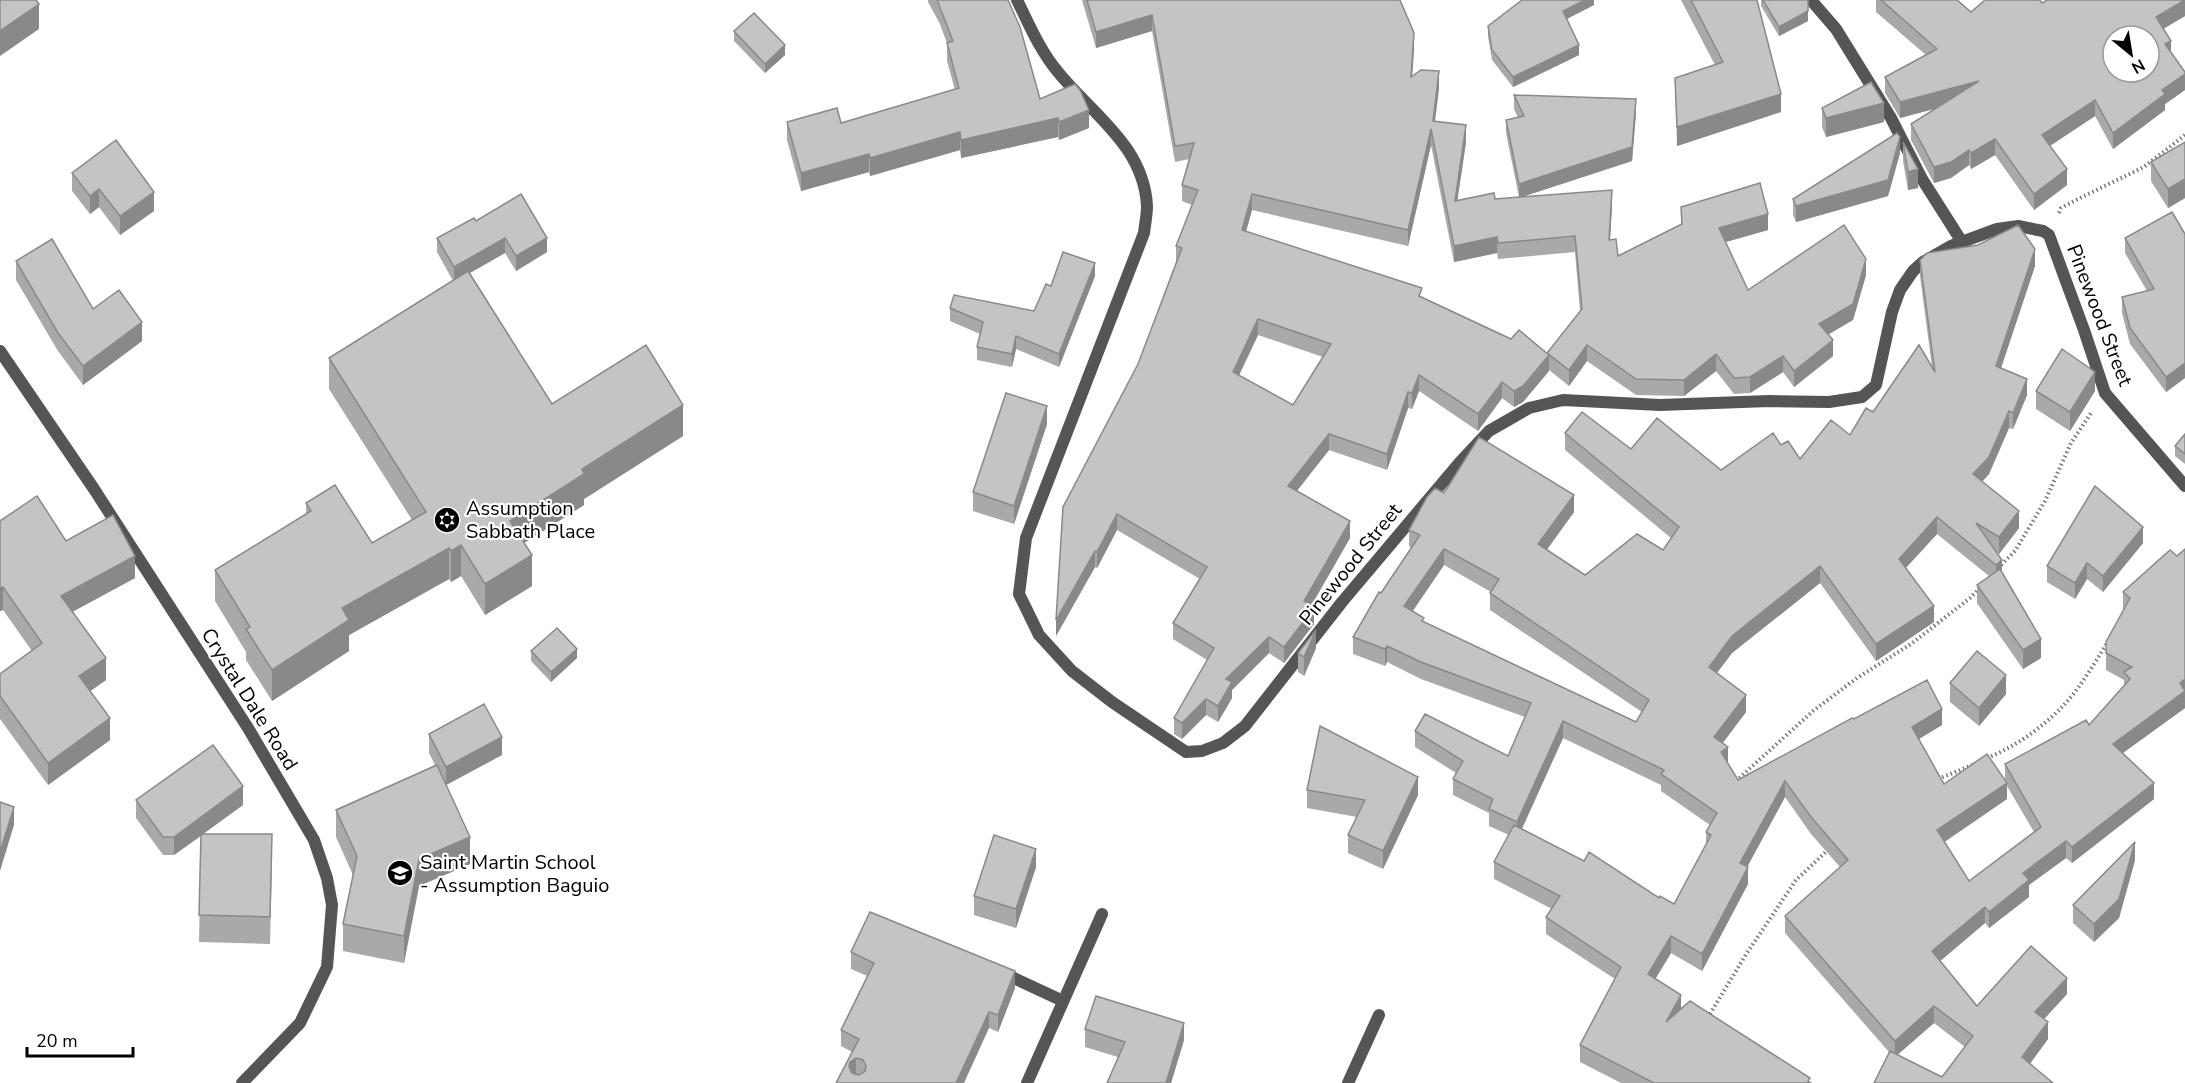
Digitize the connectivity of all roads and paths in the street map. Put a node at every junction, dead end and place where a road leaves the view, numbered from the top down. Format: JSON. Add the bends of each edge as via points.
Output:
{"nodes":[{"id":1,"x":1017,"y":0,"type":"edge"},
{"id":2,"x":1811,"y":0,"type":"edge"},
{"id":3,"x":2185,"y":135,"type":"edge"},
{"id":4,"x":2061,"y":208,"type":"dead end"},
{"id":5,"x":1962,"y":242,"type":"junction"},
{"id":6,"x":0,"y":351,"type":"edge"},
{"id":7,"x":2105,"y":393,"type":"junction"},
{"id":8,"x":2185,"y":486,"type":"edge"},
{"id":9,"x":1993,"y":574,"type":"edge"},
{"id":10,"x":1985,"y":582,"type":"edge"},
{"id":11,"x":2110,"y":638,"type":"edge"},
{"id":12,"x":1930,"y":783,"type":"edge"},
{"id":13,"x":1731,"y":785,"type":"edge"},
{"id":14,"x":1837,"y":841,"type":"edge"},
{"id":15,"x":1102,"y":914,"type":"dead end"},
{"id":16,"x":989,"y":967,"type":"edge"},
{"id":17,"x":1063,"y":1001,"type":"junction"},
{"id":18,"x":1710,"y":1014,"type":"edge"},
{"id":19,"x":1379,"y":1015,"type":"dead end"},
{"id":20,"x":242,"y":1083,"type":"edge"},
{"id":21,"x":1027,"y":1083,"type":"edge"},
{"id":22,"x":1348,"y":1083,"type":"edge"}],
"edges":[{"from":1,"to":5,"type":"street","name":"Pinewood Street","via":[[1057,71],[1117,132],[1143,180],[1147,207],[1144,233],[1026,538],[1019,594],[1039,634],[1072,671],[1186,752],[1223,743],[1245,726],[1342,602],[1489,431],[1529,408],[1563,400],[1660,405],[1829,402],[1862,397],[1876,385],[1892,312],[1905,280],[1923,262]]},
{"from":2,"to":5,"type":"street","via":[[1836,29]]},
{"from":3,"to":4,"type":"path","via":[[2145,167]]},
{"from":5,"to":7,"type":"street","name":"Pinewood Street","via":[[2018,226],[2049,235]]},
{"from":6,"to":20,"type":"street","name":"Crystal Dale Road","via":[[248,728],[314,840],[327,878],[332,905],[327,967],[300,1023]]},
{"from":7,"to":8,"type":"street","name":"Pinewood Street"},
{"from":7,"to":9,"type":"path","via":[[2071,443],[2045,501],[2015,551]]},
{"from":10,"to":13,"type":"path","via":[[1971,598],[1911,644],[1813,711]]},
{"from":11,"to":12,"type":"path","via":[[2080,684],[2048,719],[2003,752]]},
{"from":14,"to":18,"type":"path","via":[[1796,880]]},
{"from":15,"to":17,"type":"street"},
{"from":16,"to":17,"type":"street"},
{"from":17,"to":21,"type":"street"},
{"from":19,"to":22,"type":"street"}]}
